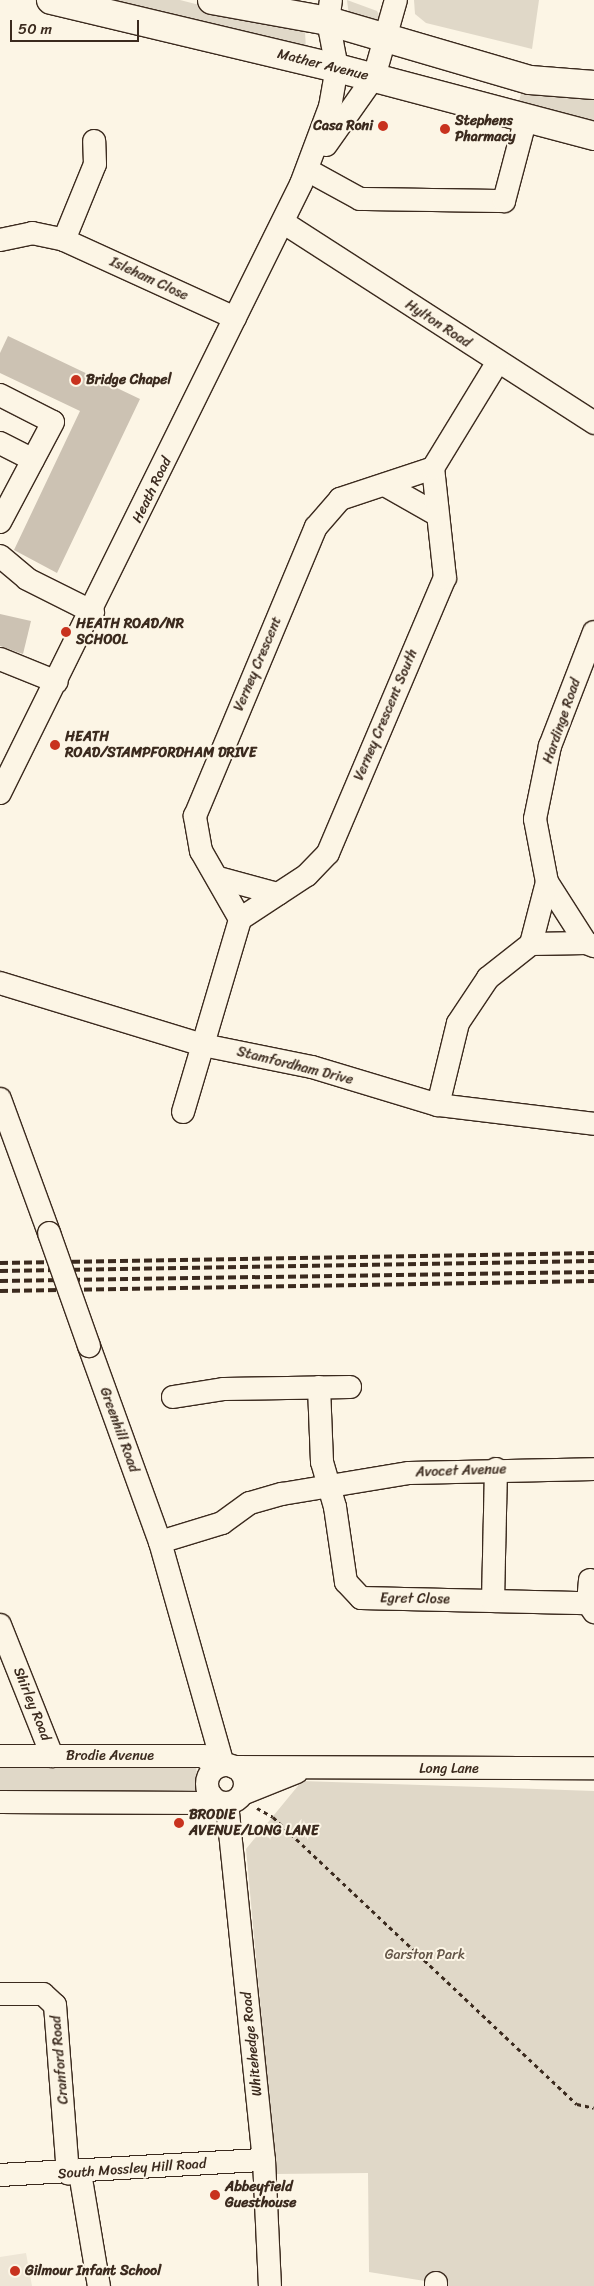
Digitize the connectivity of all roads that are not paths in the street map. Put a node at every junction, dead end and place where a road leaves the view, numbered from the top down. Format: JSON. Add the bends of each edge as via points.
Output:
{"nodes":[{"id":1,"x":51,"y":0,"type":"edge"},
{"id":2,"x":212,"y":0,"type":"edge"},
{"id":3,"x":396,"y":0,"type":"edge"},
{"id":4,"x":329,"y":11,"type":"edge"},
{"id":5,"x":388,"y":40,"type":"junction"},
{"id":6,"x":337,"y":68,"type":"junction"},
{"id":7,"x":374,"y":77,"type":"junction"},
{"id":8,"x":594,"y":85,"type":"edge"},
{"id":9,"x":526,"y":118,"type":"junction"},
{"id":10,"x":594,"y":136,"type":"edge"},
{"id":11,"x":94,"y":141,"type":"dead end"},
{"id":12,"x":305,"y":178,"type":"junction"},
{"id":13,"x":284,"y":223,"type":"junction"},
{"id":14,"x":0,"y":240,"type":"edge"},
{"id":15,"x":64,"y":240,"type":"junction"},
{"id":16,"x":235,"y":318,"type":"junction"},
{"id":17,"x":497,"y":363,"type":"junction"},
{"id":18,"x":0,"y":395,"type":"edge"},
{"id":19,"x":594,"y":423,"type":"edge"},
{"id":20,"x":0,"y":442,"type":"edge"},
{"id":21,"x":33,"y":460,"type":"junction"},
{"id":22,"x":432,"y":468,"type":"junction"},
{"id":23,"x":385,"y":485,"type":"junction"},
{"id":24,"x":7,"y":490,"type":"edge"},
{"id":25,"x":436,"y":514,"type":"junction"},
{"id":26,"x":0,"y":522,"type":"edge"},
{"id":27,"x":0,"y":556,"type":"edge"},
{"id":28,"x":92,"y":612,"type":"junction"},
{"id":29,"x":594,"y":632,"type":"edge"},
{"id":30,"x":0,"y":659,"type":"edge"},
{"id":31,"x":57,"y":682,"type":"junction"},
{"id":32,"x":0,"y":793,"type":"edge"},
{"id":33,"x":219,"y":878,"type":"junction"},
{"id":34,"x":548,"y":882,"type":"junction"},
{"id":35,"x":278,"y":894,"type":"junction"},
{"id":36,"x":240,"y":919,"type":"junction"},
{"id":37,"x":530,"y":944,"type":"junction"},
{"id":38,"x":590,"y":944,"type":"edge"},
{"id":39,"x":0,"y":983,"type":"edge"},
{"id":40,"x":203,"y":1045,"type":"junction"},
{"id":41,"x":0,"y":1099,"type":"edge"},
{"id":42,"x":438,"y":1106,"type":"junction"},
{"id":43,"x":183,"y":1112,"type":"dead end"},
{"id":44,"x":594,"y":1124,"type":"edge"},
{"id":45,"x":318,"y":1387,"type":"junction"},
{"id":46,"x":350,"y":1387,"type":"dead end"},
{"id":47,"x":172,"y":1397,"type":"dead end"},
{"id":48,"x":496,"y":1468,"type":"junction"},
{"id":49,"x":594,"y":1468,"type":"edge"},
{"id":50,"x":330,"y":1487,"type":"junction"},
{"id":51,"x":160,"y":1542,"type":"junction"},
{"id":52,"x":590,"y":1580,"type":"dead end"},
{"id":53,"x":493,"y":1601,"type":"junction"},
{"id":54,"x":591,"y":1608,"type":"edge"},
{"id":55,"x":0,"y":1624,"type":"edge"},
{"id":56,"x":0,"y":1756,"type":"edge"},
{"id":57,"x":52,"y":1756,"type":"junction"},
{"id":58,"x":225,"y":1766,"type":"junction"},
{"id":59,"x":594,"y":1768,"type":"edge"},
{"id":60,"x":305,"y":1769,"type":"junction"},
{"id":61,"x":230,"y":1798,"type":"junction"},
{"id":62,"x":0,"y":1802,"type":"edge"},
{"id":63,"x":0,"y":1994,"type":"edge"},
{"id":64,"x":264,"y":2160,"type":"junction"},
{"id":65,"x":74,"y":2173,"type":"junction"},
{"id":66,"x":0,"y":2175,"type":"edge"},
{"id":67,"x":99,"y":2286,"type":"edge"},
{"id":68,"x":270,"y":2286,"type":"edge"}],
"edges":[{"from":1,"to":6,"type":"main road","name":"Mather Avenue"},
{"from":2,"to":4,"type":"main road"},
{"from":3,"to":5,"type":"street","name":"Heath Road"},
{"from":4,"to":5,"type":"main road"},
{"from":4,"to":6,"type":"street","name":"Heath Road"},
{"from":5,"to":7,"type":"street","name":"Heath Road"},
{"from":5,"to":8,"type":"main road","via":[[530,80]]},
{"from":6,"to":7,"type":"main road","name":"Mather Avenue"},
{"from":6,"to":12,"type":"street","name":"Heath Road","via":[[330,107]]},
{"from":7,"to":9,"type":"main road","name":"Mather Avenue"},
{"from":7,"to":12,"type":"street","name":"Heath Road"},
{"from":9,"to":10,"type":"main road","name":"Mather Avenue"},
{"from":9,"to":12,"type":"street","via":[[504,201],[360,199]]},
{"from":11,"to":15,"type":"street","via":[[95,164]]},
{"from":12,"to":13,"type":"street","name":"Heath Road"},
{"from":13,"to":16,"type":"street","name":"Heath Road"},
{"from":13,"to":17,"type":"street","name":"Hylton Road"},
{"from":14,"to":15,"type":"street","name":"Isleham Close","via":[[32,233]]},
{"from":15,"to":16,"type":"street","name":"Isleham Close"},
{"from":16,"to":28,"type":"street","name":"Heath Road"},
{"from":17,"to":19,"type":"street","name":"Hylton Road"},
{"from":17,"to":22,"type":"street"},
{"from":18,"to":21,"type":"street","via":[[53,422]]},
{"from":20,"to":21,"type":"street"},
{"from":21,"to":24,"type":"street"},
{"from":22,"to":23,"type":"street","name":"Verney Crescent"},
{"from":22,"to":25,"type":"street","name":"Verney Crescent South"},
{"from":23,"to":25,"type":"street"},
{"from":23,"to":33,"type":"street","name":"Verney Crescent","via":[[340,499],[312,536],[195,816],[201,851]]},
{"from":24,"to":26,"type":"street"},
{"from":25,"to":35,"type":"street","name":"Verney Crescent South","via":[[445,578],[328,853],[308,875]]},
{"from":27,"to":28,"type":"street","via":[[27,579]]},
{"from":28,"to":31,"type":"street","name":"Heath Road"},
{"from":29,"to":34,"type":"street","name":"Hardinge Road","via":[[550,746],[534,819]]},
{"from":30,"to":31,"type":"street"},
{"from":31,"to":32,"type":"street","name":"Heath Road"},
{"from":33,"to":35,"type":"street"},
{"from":33,"to":36,"type":"street","name":"Verney Crescent"},
{"from":34,"to":37,"type":"street","name":"Hardinge Road"},
{"from":34,"to":38,"type":"street"},
{"from":35,"to":36,"type":"street","name":"Verney Crescent South"},
{"from":36,"to":40,"type":"street"},
{"from":37,"to":38,"type":"street"},
{"from":37,"to":42,"type":"street","via":[[488,978],[458,1023]]},
{"from":39,"to":40,"type":"street","name":"Stamfordham Drive"},
{"from":40,"to":42,"type":"street","name":"Stamfordham Drive","via":[[312,1067]]},
{"from":40,"to":43,"type":"street"},
{"from":41,"to":51,"type":"street","name":"Greenhill Road","bridge":true},
{"from":42,"to":44,"type":"street","name":"Stamfordham Drive"},
{"from":45,"to":46,"type":"street"},
{"from":45,"to":47,"type":"street","via":[[224,1389]]},
{"from":45,"to":50,"type":"street","via":[[322,1462]]},
{"from":48,"to":49,"type":"street","name":"Avocet Avenue"},
{"from":48,"to":50,"type":"street","name":"Avocet Avenue","via":[[409,1474]]},
{"from":48,"to":53,"type":"street"},
{"from":50,"to":51,"type":"street","name":"Avocet Avenue","via":[[250,1503],[222,1523]]},
{"from":50,"to":53,"type":"street","name":"Egret Close","via":[[346,1582],[360,1598]]},
{"from":51,"to":58,"type":"street","name":"Greenhill Road"},
{"from":52,"to":54,"type":"street"},
{"from":53,"to":54,"type":"street","name":"Egret Close"},
{"from":55,"to":57,"type":"street","name":"Shirley Road"},
{"from":56,"to":57,"type":"street","name":"Brodie Avenue"},
{"from":57,"to":58,"type":"street","name":"Brodie Avenue","via":[[203,1756]]},
{"from":58,"to":60,"type":"street","name":"Long Lane"},
{"from":58,"to":61,"type":"street","name":"Greenhill Road","via":[[245,1782]]},
{"from":58,"to":61,"type":"street","via":[[208,1777]]},
{"from":59,"to":60,"type":"street","name":"Long Lane"},
{"from":60,"to":61,"type":"street","name":"Long Lane"},
{"from":61,"to":62,"type":"street","via":[[203,1803]]},
{"from":61,"to":64,"type":"street","name":"Whitehedge Road"},
{"from":63,"to":65,"type":"street","name":"Cranford Road","via":[[43,1994],[55,2005]]},
{"from":64,"to":65,"type":"street","name":"South Mossley Hill Road"},
{"from":64,"to":68,"type":"street","name":"Whitehedge Road"},
{"from":65,"to":66,"type":"street","name":"South Mossley Hill Road"},
{"from":65,"to":67,"type":"street","name":"Cranford Road"}]}
